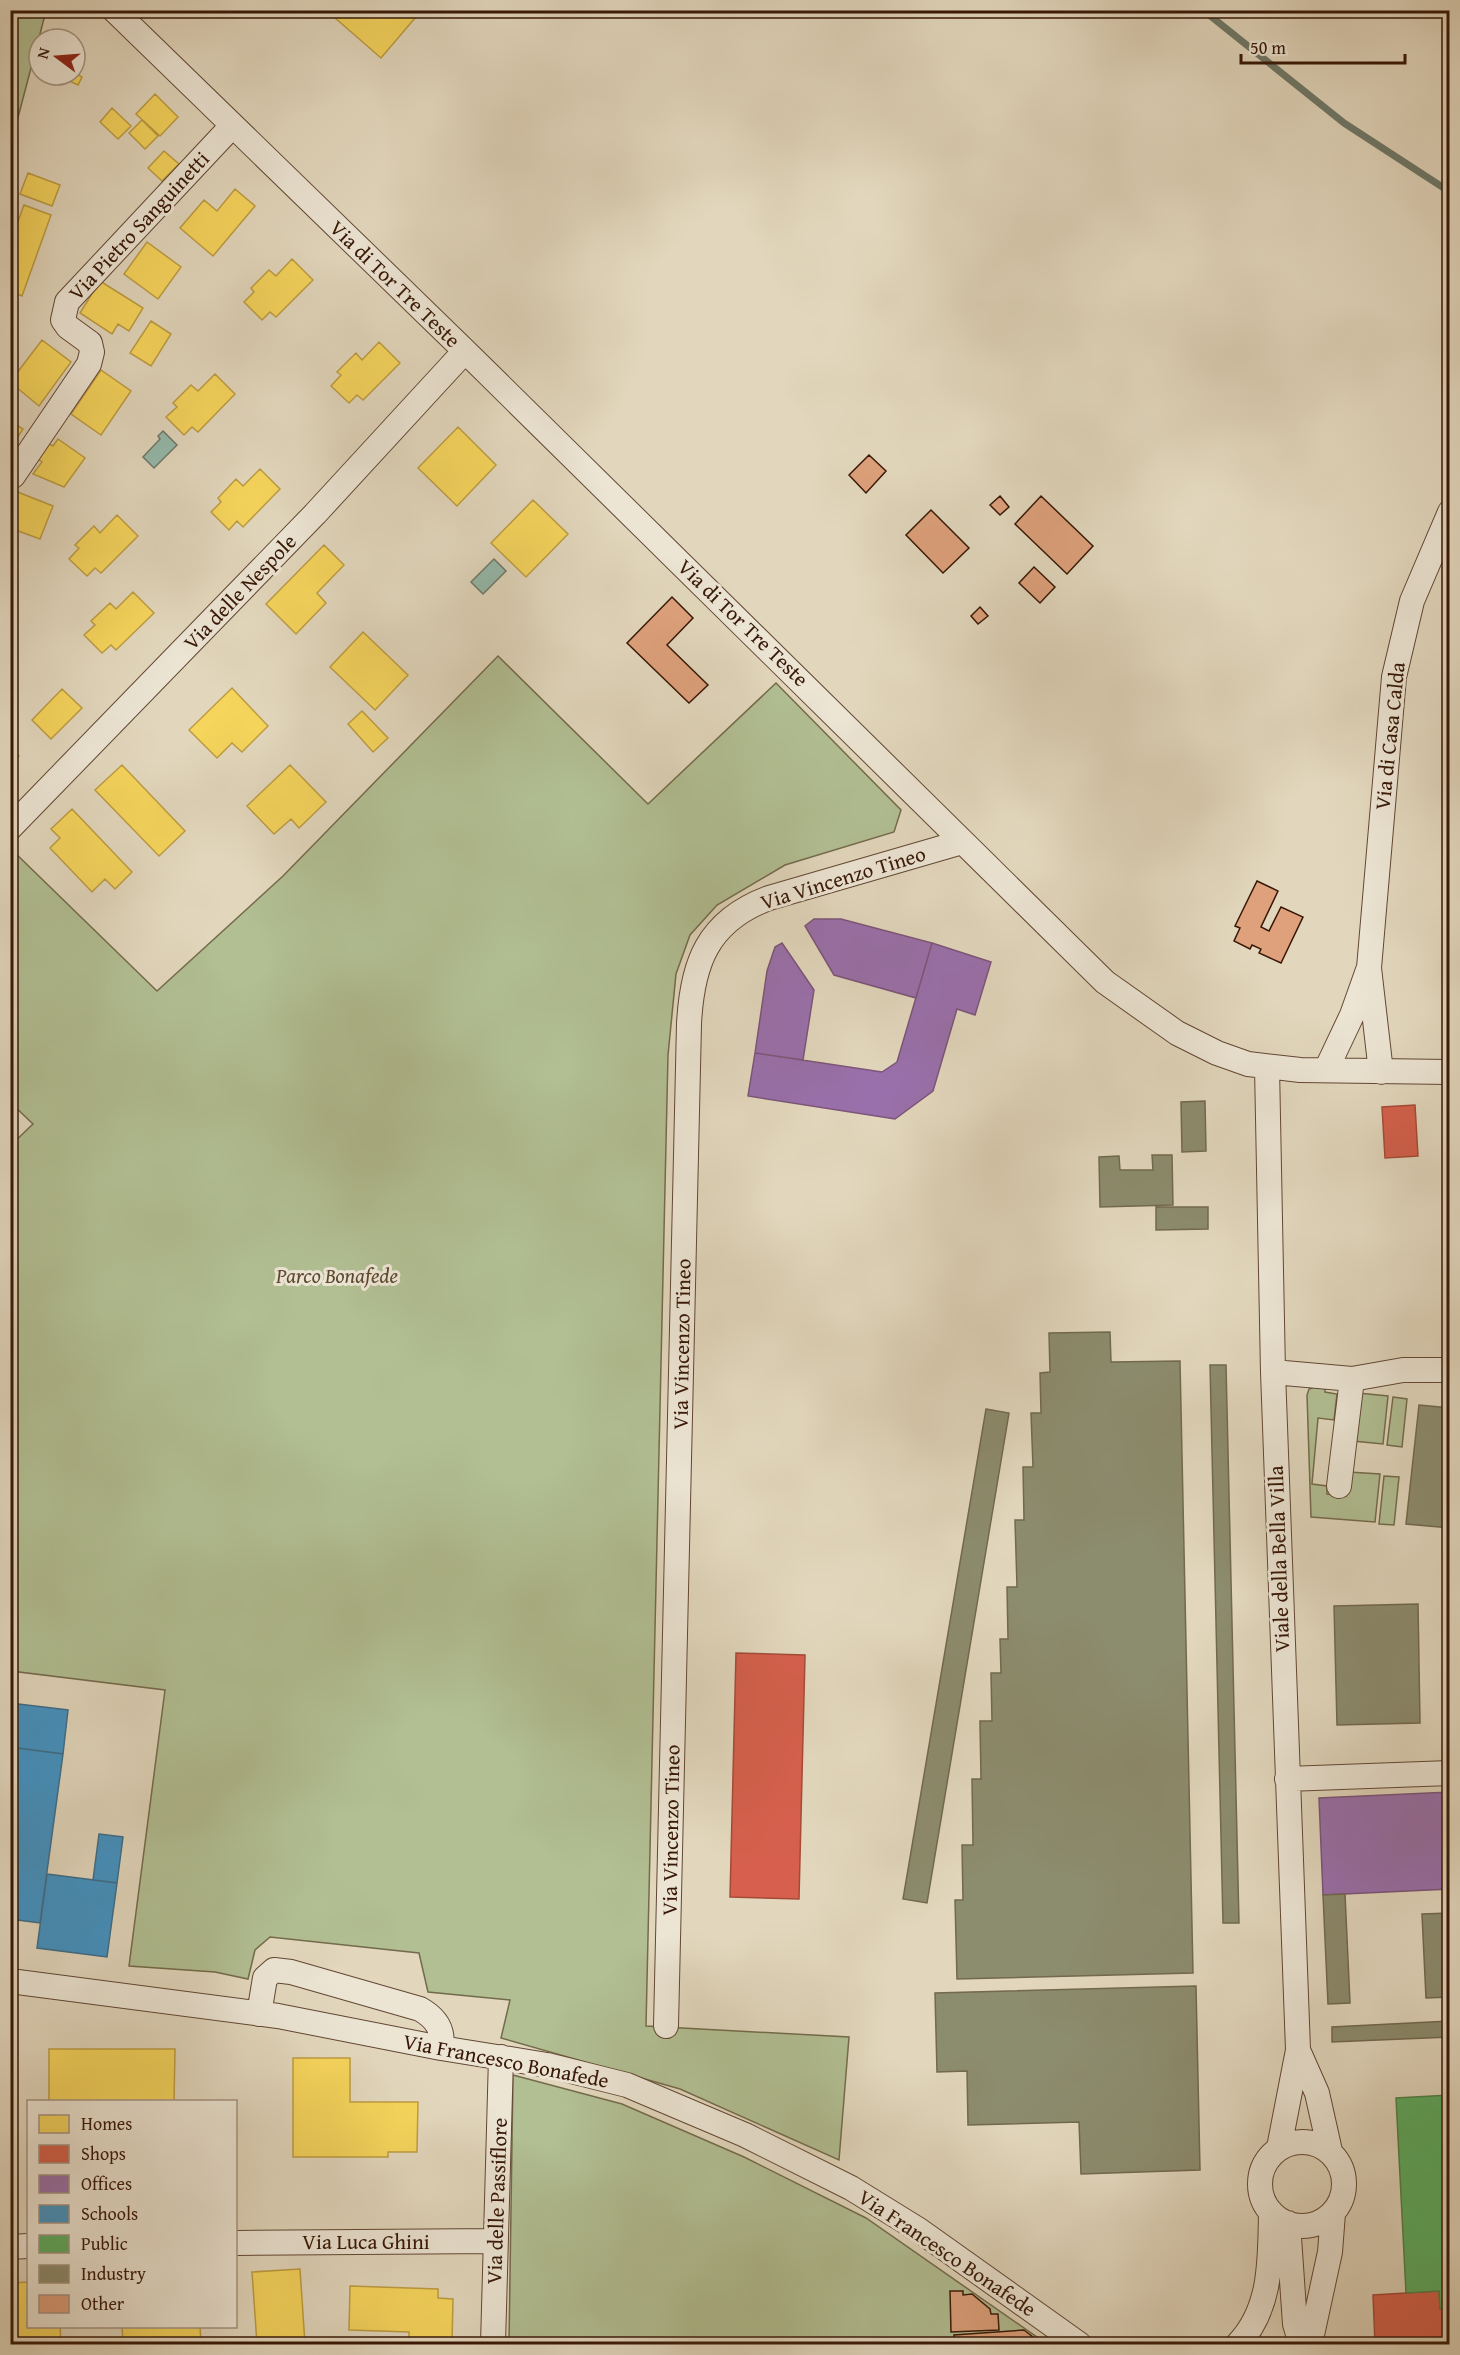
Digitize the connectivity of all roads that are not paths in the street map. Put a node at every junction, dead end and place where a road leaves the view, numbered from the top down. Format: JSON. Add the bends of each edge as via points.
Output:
{"nodes":[{"id":1,"x":114,"y":10,"type":"edge"},
{"id":2,"x":232,"y":126,"type":"junction"},
{"id":3,"x":465,"y":351,"type":"junction"},
{"id":4,"x":13,"y":476,"type":"dead end"},
{"id":5,"x":1449,"y":512,"type":"edge"},
{"id":6,"x":10,"y":828,"type":"edge"},
{"id":7,"x":962,"y":842,"type":"junction"},
{"id":8,"x":1369,"y":968,"type":"junction"},
{"id":9,"x":1268,"y":1067,"type":"junction"},
{"id":10,"x":1326,"y":1070,"type":"junction"},
{"id":11,"x":1381,"y":1072,"type":"junction"},
{"id":12,"x":1449,"y":1072,"type":"edge"},
{"id":13,"x":1449,"y":1370,"type":"edge"},
{"id":14,"x":1273,"y":1372,"type":"junction"},
{"id":15,"x":1352,"y":1380,"type":"junction"},
{"id":16,"x":1339,"y":1486,"type":"dead end"},
{"id":17,"x":1449,"y":1773,"type":"edge"},
{"id":18,"x":1287,"y":1779,"type":"junction"},
{"id":19,"x":10,"y":1981,"type":"edge"},
{"id":20,"x":259,"y":2014,"type":"junction"},
{"id":21,"x":666,"y":2026,"type":"dead end"},
{"id":22,"x":441,"y":2049,"type":"junction"},
{"id":23,"x":1298,"y":2050,"type":"junction"},
{"id":24,"x":501,"y":2057,"type":"junction"},
{"id":25,"x":1279,"y":2148,"type":"junction"},
{"id":26,"x":1330,"y":2151,"type":"junction"},
{"id":27,"x":1333,"y":2212,"type":"junction"},
{"id":28,"x":1280,"y":2218,"type":"junction"},
{"id":29,"x":496,"y":2241,"type":"junction"},
{"id":30,"x":237,"y":2242,"type":"edge"},
{"id":31,"x":27,"y":2246,"type":"edge"},
{"id":32,"x":10,"y":2247,"type":"edge"},
{"id":33,"x":493,"y":2344,"type":"edge"},
{"id":34,"x":1079,"y":2344,"type":"edge"},
{"id":35,"x":1238,"y":2344,"type":"edge"},
{"id":36,"x":1301,"y":2344,"type":"edge"},
{"id":37,"x":1310,"y":2344,"type":"edge"}],
"edges":[{"from":1,"to":2,"type":"street","name":"Via di Tor Tre Teste"},
{"from":2,"to":3,"type":"street","name":"Via di Tor Tre Teste"},
{"from":2,"to":4,"type":"street","name":"Via Pietro Sanguinetti","via":[[67,302],[63,320],[90,343],[89,364]]},
{"from":3,"to":6,"type":"street","name":"Via delle Nespole","via":[[315,514]]},
{"from":3,"to":7,"type":"street","name":"Via di Tor Tre Teste"},
{"from":5,"to":8,"type":"street","name":"Via di Casa Calda","via":[[1412,601],[1394,677]]},
{"from":7,"to":9,"type":"street","name":"Via di Tor Tre Teste","via":[[1083,963],[1132,1003],[1211,1050]]},
{"from":7,"to":21,"type":"street","name":"Via Vincenzo Tineo","via":[[754,903],[718,930],[699,958],[694,974],[689,1024]]},
{"from":8,"to":10,"type":"street","name":"Via di Casa Calda"},
{"from":8,"to":11,"type":"street","name":"Via di Casa Calda"},
{"from":9,"to":10,"type":"street","name":"Via di Tor Tre Teste"},
{"from":9,"to":14,"type":"street","name":"Viale della Bella Villa"},
{"from":10,"to":11,"type":"street","name":"Via di Tor Tre Teste"},
{"from":11,"to":12,"type":"street","name":"Via di Tor Tre Teste"},
{"from":13,"to":15,"type":"street","via":[[1403,1370]]},
{"from":14,"to":15,"type":"street"},
{"from":14,"to":18,"type":"street","name":"Viale della Bella Villa"},
{"from":15,"to":16,"type":"street"},
{"from":17,"to":18,"type":"street"},
{"from":18,"to":23,"type":"street","name":"Viale della Bella Villa"},
{"from":19,"to":20,"type":"street","name":"Via Francesco Bonafede"},
{"from":20,"to":22,"type":"street","name":"Via Francesco Bonafede"},
{"from":20,"to":22,"type":"street","via":[[265,1978],[274,1970],[291,1972],[420,2009],[440,2028]]},
{"from":22,"to":24,"type":"street","name":"Via Francesco Bonafede"},
{"from":23,"to":25,"type":"street","name":"Viale della Bella Villa"},
{"from":23,"to":26,"type":"street","name":"Viale della Bella Villa","via":[[1317,2093]]},
{"from":24,"to":29,"type":"street","name":"Via delle Passiflore"},
{"from":24,"to":34,"type":"street","name":"Via Francesco Bonafede","via":[[615,2081],[672,2102],[777,2150],[851,2188],[919,2230]]},
{"from":25,"to":26,"type":"street","via":[[1305,2141]]},
{"from":25,"to":28,"type":"street","name":"Viale della Bella Villa","via":[[1265,2164],[1260,2186],[1263,2200]]},
{"from":26,"to":27,"type":"street","name":"Viale della Bella Villa","via":[[1344,2176],[1344,2190]]},
{"from":27,"to":28,"type":"street","via":[[1312,2225]]},
{"from":27,"to":37,"type":"street","name":"Viale della Bella Villa","via":[[1330,2252]]},
{"from":28,"to":35,"type":"street","via":[[1262,2305],[1250,2331]]},
{"from":28,"to":36,"type":"street","name":"Viale della Bella Villa"},
{"from":29,"to":30,"type":"street","name":"Via Luca Ghini"},
{"from":29,"to":33,"type":"street","name":"Via delle Passiflore"},
{"from":31,"to":32,"type":"street"}]}
